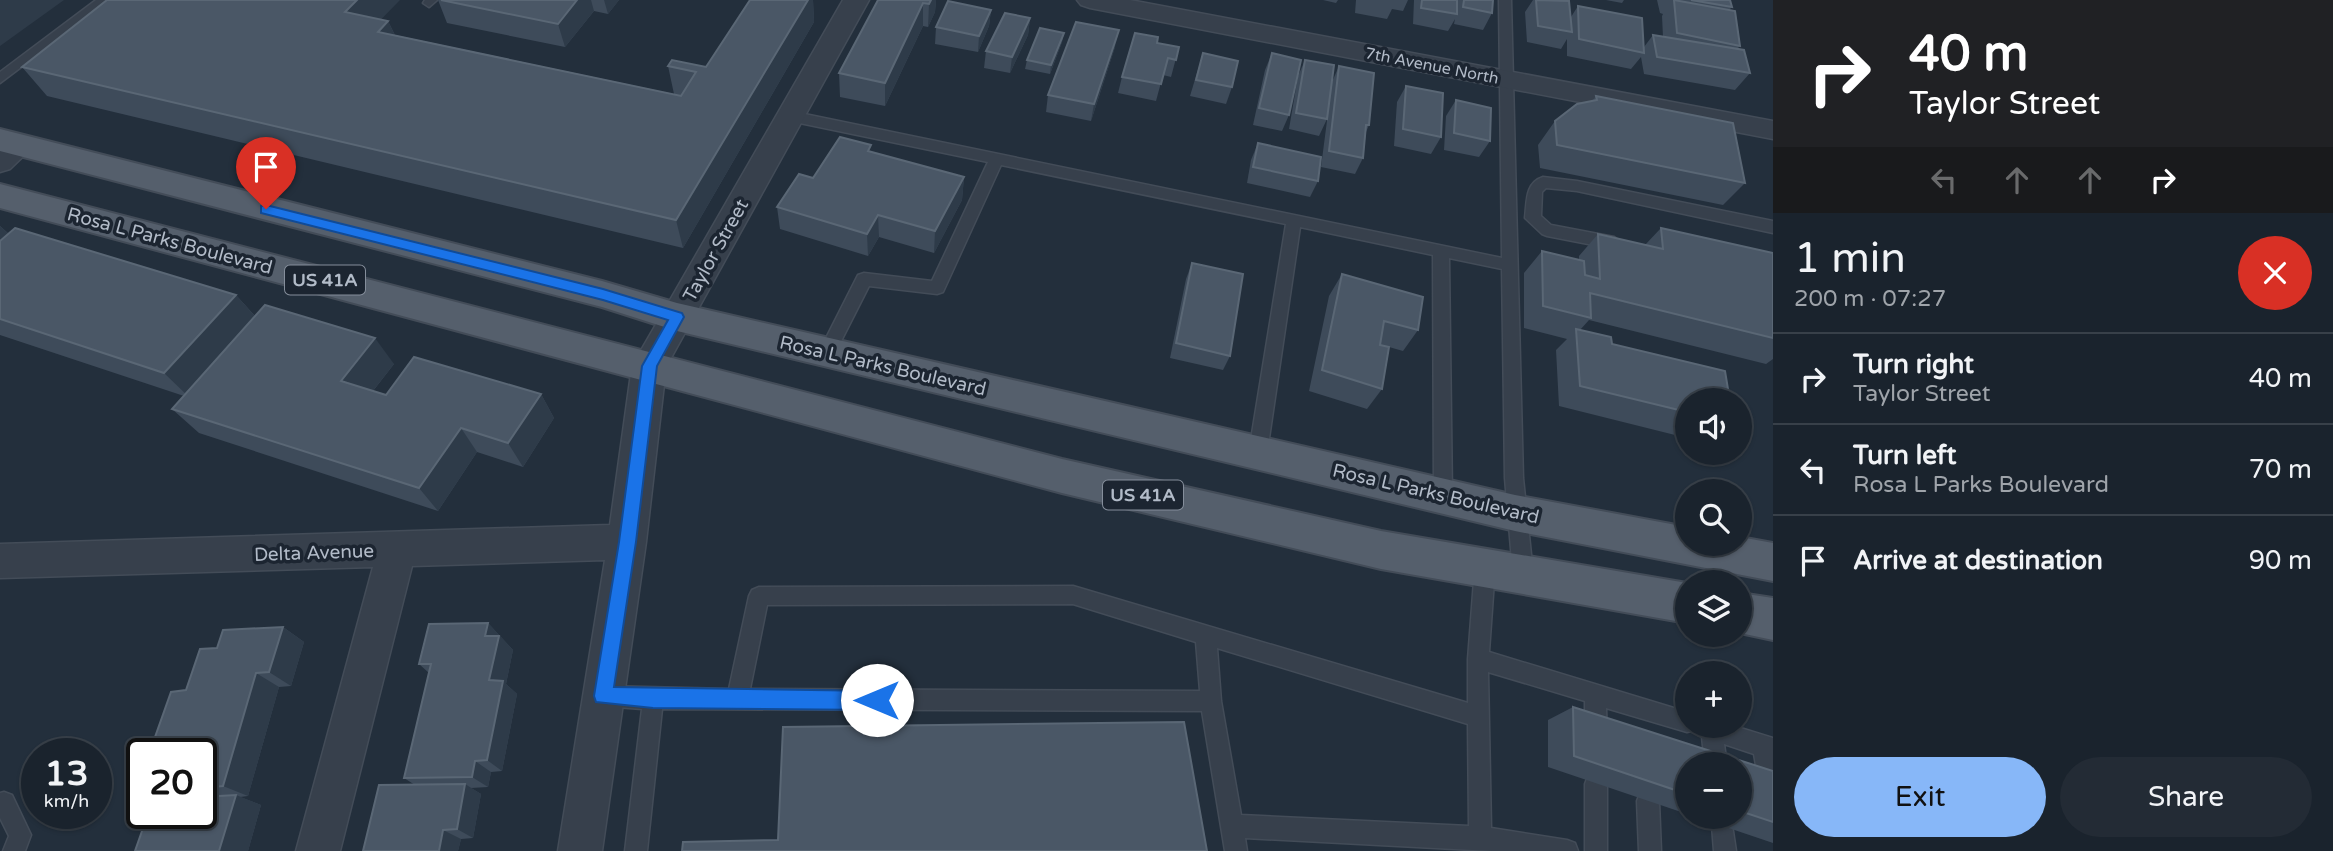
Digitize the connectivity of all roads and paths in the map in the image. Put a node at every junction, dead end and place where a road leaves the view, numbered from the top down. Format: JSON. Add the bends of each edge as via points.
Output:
{"nodes":[{"id":1,"x":104,"y":0,"type":"edge"},
{"id":2,"x":856,"y":0,"type":"edge"},
{"id":3,"x":1090,"y":0,"type":"edge"},
{"id":4,"x":1505,"y":0,"type":"edge"},
{"id":5,"x":0,"y":79,"type":"edge"},
{"id":6,"x":1506,"y":79,"type":"junction"},
{"id":7,"x":790,"y":116,"type":"junction"},
{"id":8,"x":1773,"y":130,"type":"edge"},
{"id":9,"x":7,"y":149,"type":"edge"},
{"id":10,"x":997,"y":158,"type":"junction"},
{"id":11,"x":0,"y":196,"type":"edge"},
{"id":12,"x":1294,"y":220,"type":"junction"},
{"id":13,"x":1773,"y":227,"type":"edge"},
{"id":14,"x":1636,"y":248,"type":"edge"},
{"id":15,"x":1441,"y":250,"type":"junction"},
{"id":16,"x":1509,"y":265,"type":"junction"},
{"id":17,"x":677,"y":317,"type":"junction"},
{"id":18,"x":827,"y":352,"type":"junction"},
{"id":19,"x":649,"y":366,"type":"junction"},
{"id":20,"x":1258,"y":452,"type":"junction"},
{"id":21,"x":1443,"y":496,"type":"junction"},
{"id":22,"x":1515,"y":513,"type":"junction"},
{"id":23,"x":627,"y":542,"type":"junction"},
{"id":24,"x":397,"y":549,"type":"junction"},
{"id":25,"x":0,"y":561,"type":"edge"},
{"id":26,"x":1773,"y":562,"type":"edge"},
{"id":27,"x":1504,"y":570,"type":"junction"},
{"id":28,"x":1675,"y":601,"type":"edge"},
{"id":29,"x":1752,"y":615,"type":"edge"},
{"id":30,"x":1773,"y":619,"type":"edge"},
{"id":31,"x":1206,"y":635,"type":"junction"},
{"id":32,"x":1478,"y":659,"type":"junction"},
{"id":33,"x":1595,"y":694,"type":"junction"},
{"id":34,"x":603,"y":696,"type":"junction"},
{"id":35,"x":653,"y":699,"type":"junction"},
{"id":36,"x":737,"y":700,"type":"junction"},
{"id":37,"x":1211,"y":701,"type":"junction"},
{"id":38,"x":1640,"y":708,"type":"junction"},
{"id":39,"x":1479,"y":717,"type":"junction"},
{"id":40,"x":1675,"y":718,"type":"edge"},
{"id":41,"x":1642,"y":729,"type":"edge"},
{"id":42,"x":1596,"y":735,"type":"edge"},
{"id":43,"x":1737,"y":738,"type":"edge"},
{"id":44,"x":1768,"y":748,"type":"edge"},
{"id":45,"x":1596,"y":783,"type":"edge"},
{"id":46,"x":1770,"y":792,"type":"edge"},
{"id":47,"x":1648,"y":801,"type":"edge"},
{"id":48,"x":0,"y":804,"type":"edge"},
{"id":49,"x":1231,"y":826,"type":"junction"},
{"id":50,"x":1723,"y":829,"type":"edge"},
{"id":51,"x":1480,"y":838,"type":"junction"},
{"id":52,"x":14,"y":851,"type":"edge"},
{"id":53,"x":318,"y":851,"type":"edge"},
{"id":54,"x":580,"y":851,"type":"edge"},
{"id":55,"x":635,"y":851,"type":"edge"},
{"id":56,"x":1236,"y":851,"type":"edge"},
{"id":57,"x":1567,"y":851,"type":"edge"},
{"id":58,"x":1596,"y":851,"type":"edge"},
{"id":59,"x":1650,"y":851,"type":"edge"},
{"id":60,"x":1725,"y":851,"type":"edge"}],
"edges":[{"from":1,"to":5,"type":"lane"},
{"from":2,"to":7,"type":"street","name":"Taylor Street"},
{"from":3,"to":6,"type":"street","name":"7th Avenue North"},
{"from":4,"to":6,"type":"lane"},
{"from":6,"to":8,"type":"street","name":"7th Avenue North"},
{"from":6,"to":16,"type":"lane"},
{"from":7,"to":10,"type":"lane"},
{"from":7,"to":17,"type":"street","name":"Taylor Street"},
{"from":9,"to":17,"type":"main road","name":"Rosa L Parks Boulevard","via":[[603,294]]},
{"from":10,"to":12,"type":"lane"},
{"from":10,"to":18,"type":"lane","via":[[937,288],[864,279]]},
{"from":11,"to":19,"type":"main road","name":"Rosa L Parks Boulevard","number":"US 41A"},
{"from":12,"to":15,"type":"lane"},
{"from":12,"to":20,"type":"lane"},
{"from":13,"to":14,"type":"lane","via":[[1577,186],[1543,182],[1535,190],[1533,218],[1548,230]]},
{"from":15,"to":16,"type":"lane"},
{"from":15,"to":21,"type":"lane"},
{"from":16,"to":22,"type":"lane"},
{"from":17,"to":18,"type":"main road","name":"Rosa L Parks Boulevard"},
{"from":17,"to":19,"type":"street","name":"Taylor Street"},
{"from":18,"to":20,"type":"main road","name":"Rosa L Parks Boulevard"},
{"from":19,"to":23,"type":"street","name":"Taylor Street"},
{"from":19,"to":27,"type":"main road","name":"Rosa L Parks Boulevard","number":"US 41A","via":[[1062,476],[1381,550]]},
{"from":20,"to":21,"type":"main road","name":"Rosa L Parks Boulevard"},
{"from":21,"to":22,"type":"main road","name":"Rosa L Parks Boulevard"},
{"from":22,"to":26,"type":"main road","name":"Rosa L Parks Boulevard"},
{"from":22,"to":27,"type":"lane"},
{"from":23,"to":24,"type":"street","name":"Delta Avenue"},
{"from":23,"to":34,"type":"street","name":"Taylor Street"},
{"from":24,"to":25,"type":"street","name":"Delta Avenue"},
{"from":24,"to":53,"type":"street"},
{"from":27,"to":28,"type":"main road","name":"Rosa L Parks Boulevard","number":"US 41A"},
{"from":27,"to":32,"type":"lane"},
{"from":29,"to":30,"type":"main road"},
{"from":31,"to":36,"type":"lane","via":[[1073,595],[759,596]]},
{"from":31,"to":37,"type":"lane"},
{"from":31,"to":39,"type":"lane"},
{"from":32,"to":33,"type":"lane"},
{"from":32,"to":39,"type":"lane"},
{"from":33,"to":38,"type":"lane"},
{"from":33,"to":42,"type":"lane"},
{"from":34,"to":35,"type":"lane"},
{"from":34,"to":54,"type":"street","name":"Taylor Street"},
{"from":35,"to":36,"type":"lane"},
{"from":35,"to":55,"type":"lane"},
{"from":36,"to":37,"type":"lane"},
{"from":37,"to":49,"type":"lane"},
{"from":38,"to":40,"type":"lane"},
{"from":38,"to":41,"type":"lane"},
{"from":39,"to":51,"type":"lane"},
{"from":43,"to":44,"type":"lane"},
{"from":44,"to":46,"type":"lane"},
{"from":45,"to":58,"type":"lane"},
{"from":47,"to":59,"type":"lane"},
{"from":48,"to":52,"type":"lane","via":[[4,803],[20,835]]},
{"from":49,"to":51,"type":"lane"},
{"from":49,"to":56,"type":"lane"},
{"from":50,"to":60,"type":"lane"},
{"from":51,"to":57,"type":"lane"}]}
